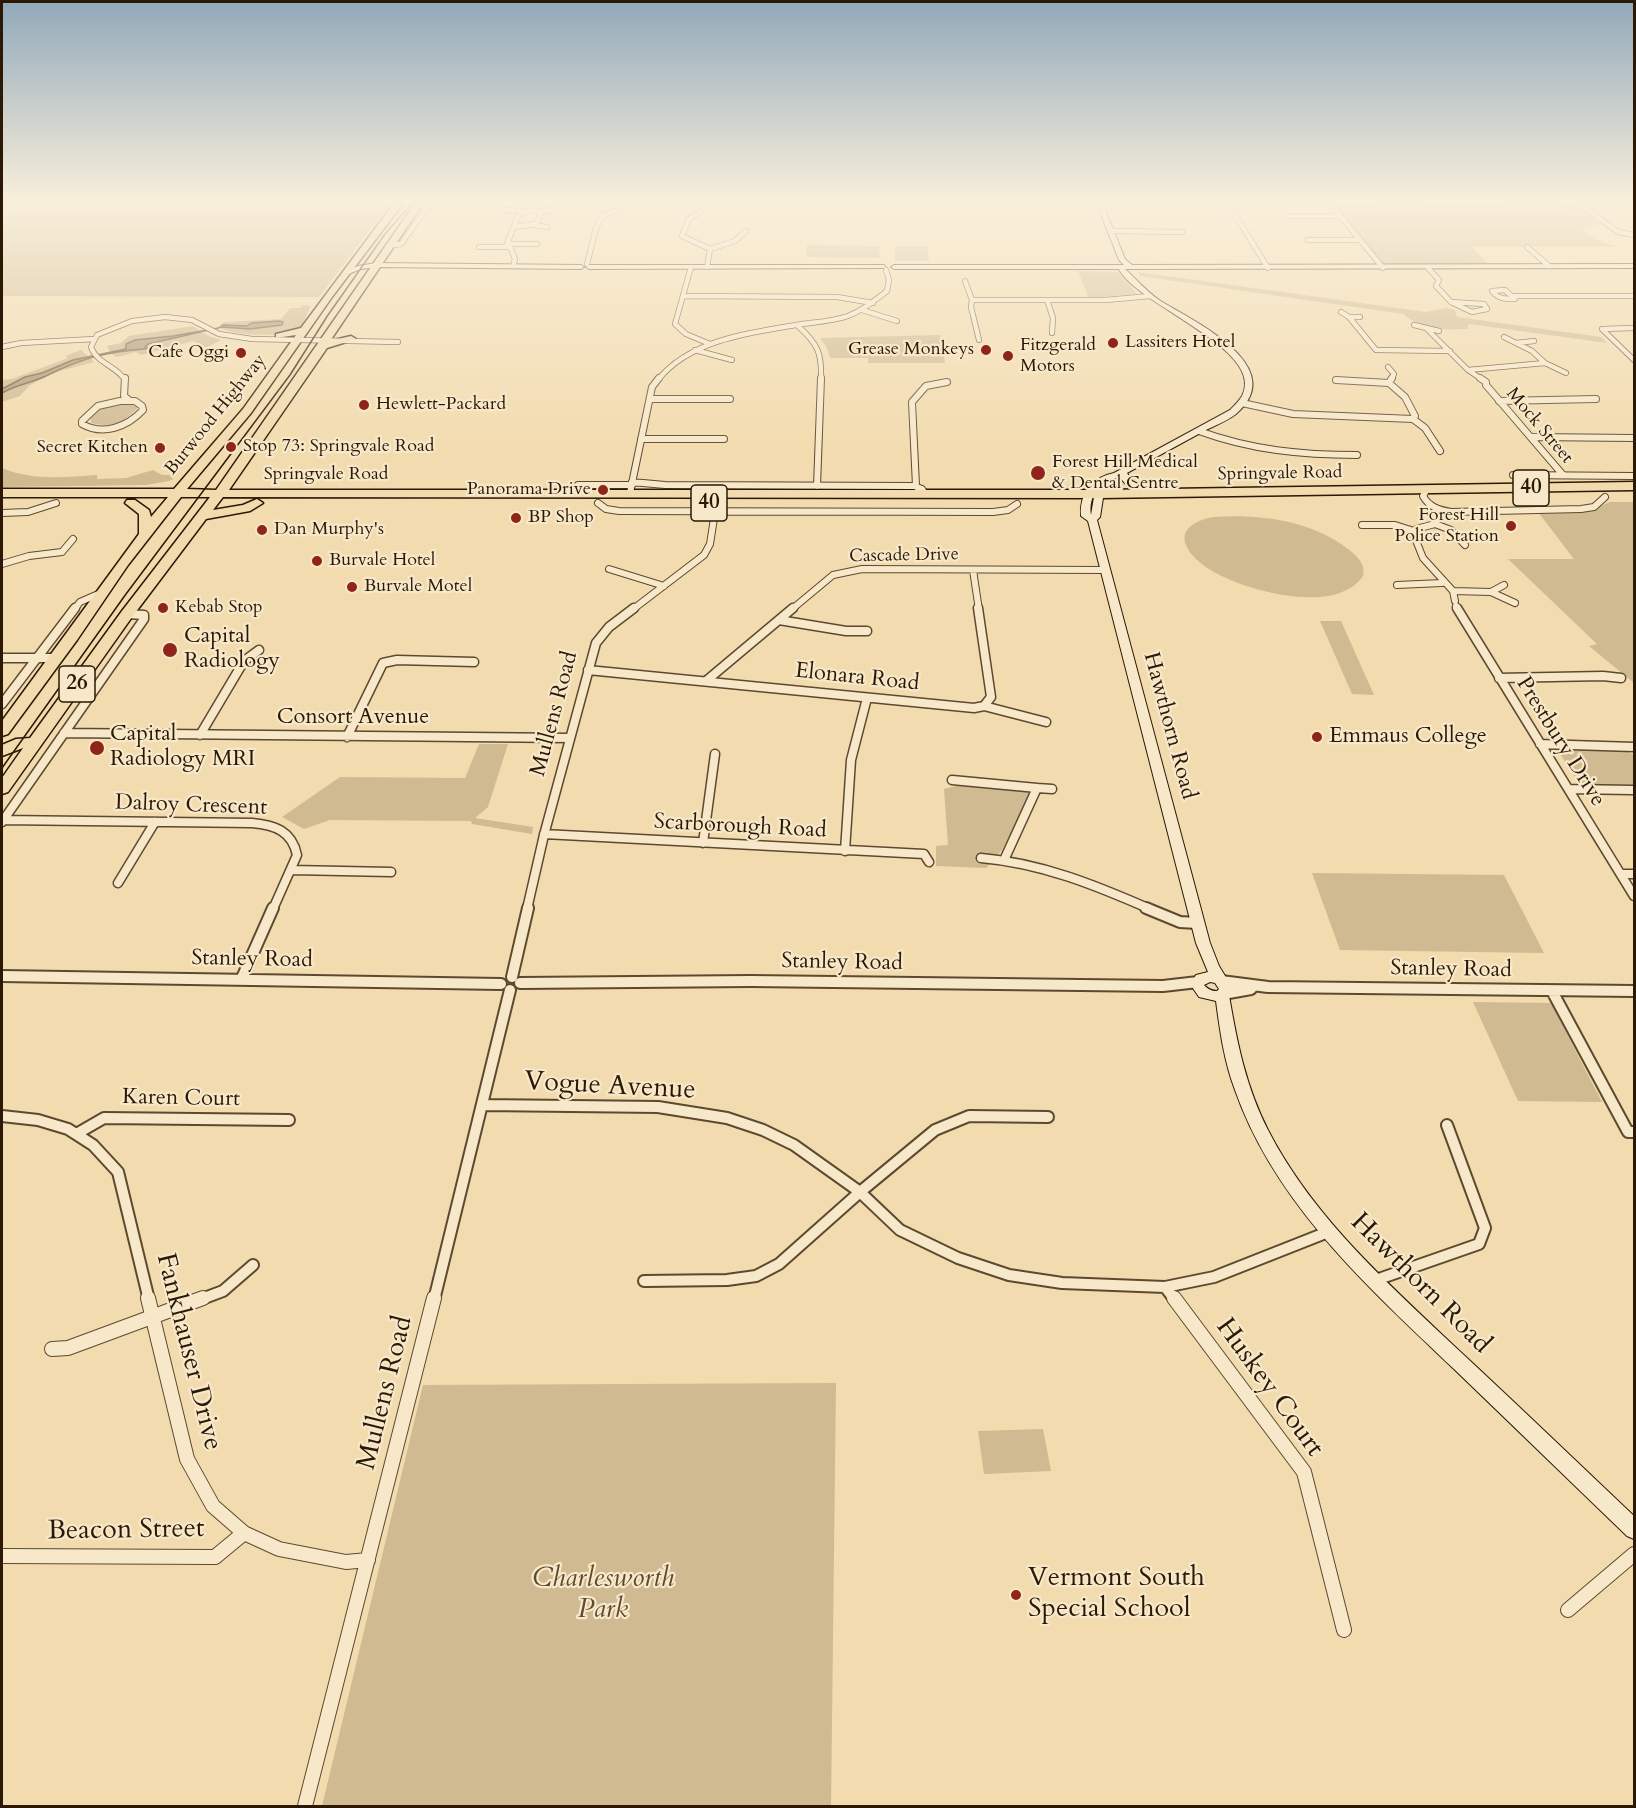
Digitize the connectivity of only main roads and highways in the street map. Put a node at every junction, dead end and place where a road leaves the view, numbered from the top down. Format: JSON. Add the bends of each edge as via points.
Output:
{"nodes":[{"id":1,"x":336,"y":286,"type":"edge"},
{"id":2,"x":361,"y":286,"type":"edge"},
{"id":3,"x":1143,"y":286,"type":"edge"},
{"id":4,"x":335,"y":323,"type":"junction"},
{"id":5,"x":301,"y":335,"type":"junction"},
{"id":6,"x":325,"y":340,"type":"junction"},
{"id":7,"x":289,"y":355,"type":"junction"},
{"id":8,"x":235,"y":473,"type":"junction"},
{"id":9,"x":1120,"y":473,"type":"junction"},
{"id":10,"x":191,"y":478,"type":"junction"},
{"id":11,"x":1635,"y":486,"type":"edge"},
{"id":12,"x":2,"y":493,"type":"edge"},
{"id":13,"x":247,"y":493,"type":"junction"},
{"id":14,"x":1150,"y":494,"type":"junction"},
{"id":15,"x":1426,"y":495,"type":"junction"},
{"id":16,"x":1635,"y":496,"type":"edge"},
{"id":17,"x":128,"y":498,"type":"junction"},
{"id":18,"x":175,"y":498,"type":"junction"},
{"id":19,"x":217,"y":498,"type":"junction"},
{"id":20,"x":1093,"y":499,"type":"junction"},
{"id":21,"x":2,"y":503,"type":"edge"},
{"id":22,"x":257,"y":503,"type":"junction"},
{"id":23,"x":202,"y":516,"type":"junction"},
{"id":24,"x":145,"y":534,"type":"junction"},
{"id":25,"x":2,"y":730,"type":"edge"},
{"id":26,"x":34,"y":743,"type":"junction"},
{"id":27,"x":2,"y":751,"type":"edge"},
{"id":28,"x":2,"y":789,"type":"edge"},
{"id":29,"x":1203,"y":943,"type":"junction"},
{"id":30,"x":1201,"y":987,"type":"junction"},
{"id":31,"x":1222,"y":987,"type":"junction"},
{"id":32,"x":1228,"y":1035,"type":"junction"},
{"id":33,"x":1635,"y":1529,"type":"edge"}],
"edges":[{"from":1,"to":5,"type":"highway","name":"Burwood Highway","number":"26"},
{"from":2,"to":4,"type":"highway","name":"Burwood Highway","number":"26"},
{"from":3,"to":9,"type":"main road","via":[[1150,296],[1209,332],[1233,354],[1246,372],[1248,395],[1229,415]]},
{"from":4,"to":6,"type":"highway","name":"Burwood Highway","number":"26"},
{"from":4,"to":6,"type":"highway","via":[[348,338]]},
{"from":5,"to":7,"type":"highway","name":"Burwood Highway","number":"26"},
{"from":5,"to":7,"type":"highway","via":[[278,338]]},
{"from":6,"to":8,"type":"highway","name":"Burwood Highway","number":"26"},
{"from":7,"to":10,"type":"highway","name":"Burwood Highway","number":"26"},
{"from":8,"to":13,"type":"highway","via":[[242,478]]},
{"from":8,"to":19,"type":"highway","name":"Burwood Highway","number":"26"},
{"from":9,"to":14,"type":"main road","via":[[1128,483]]},
{"from":9,"to":20,"type":"main road","via":[[1109,475]]},
{"from":10,"to":17,"type":"highway"},
{"from":10,"to":18,"type":"highway","name":"Burwood Highway","number":"26"},
{"from":11,"to":15,"type":"highway","name":"Springvale Road","number":"40","via":[[1562,481]]},
{"from":12,"to":17,"type":"highway","name":"Springvale Road","number":"40"},
{"from":13,"to":19,"type":"highway","name":"Springvale Road","number":"40"},
{"from":13,"to":20,"type":"highway","name":"Springvale Road","number":"40","via":[[631,487],[650,493],[921,490]]},
{"from":14,"to":15,"type":"highway","name":"Springvale Road","number":"40"},
{"from":14,"to":20,"type":"highway","name":"Springvale Road","number":"40"},
{"from":15,"to":16,"type":"highway","name":"Springvale Road","number":"40"},
{"from":15,"to":20,"type":"highway","name":"Springvale Road","number":"40"},
{"from":17,"to":18,"type":"highway","name":"Springvale Road","number":"40"},
{"from":17,"to":21,"type":"highway","name":"Springvale Road","number":"40"},
{"from":17,"to":24,"type":"highway","via":[[146,515]]},
{"from":18,"to":19,"type":"highway","name":"Springvale Road","number":"40"},
{"from":18,"to":24,"type":"highway","name":"Burwood Highway","number":"26"},
{"from":19,"to":22,"type":"highway","name":"Springvale Road","number":"40"},
{"from":19,"to":23,"type":"highway","name":"Burwood Highway","number":"26"},
{"from":20,"to":22,"type":"highway","name":"Springvale Road","number":"40","via":[[1017,504]]},
{"from":20,"to":29,"type":"main road","name":"Hawthorn Road","via":[[1086,516],[1092,520]]},
{"from":22,"to":23,"type":"highway"},
{"from":23,"to":26,"type":"highway","name":"Burwood Highway","number":"26"},
{"from":24,"to":25,"type":"highway","name":"Burwood Highway","number":"26"},
{"from":26,"to":27,"type":"highway","via":[[16,744]]},
{"from":26,"to":28,"type":"highway","name":"Burwood Highway","number":"26"},
{"from":29,"to":30,"type":"main road","name":"Hawthorn Road"},
{"from":29,"to":31,"type":"main road","name":"Hawthorn Road"},
{"from":30,"to":31,"type":"main road","via":[[1205,977]]},
{"from":30,"to":32,"type":"main road","name":"Hawthorn Road"},
{"from":31,"to":32,"type":"main road","name":"Hawthorn Road"},
{"from":32,"to":33,"type":"main road","name":"Hawthorn Road","via":[[1243,1092],[1267,1141],[1328,1232],[1373,1281]]}]}
